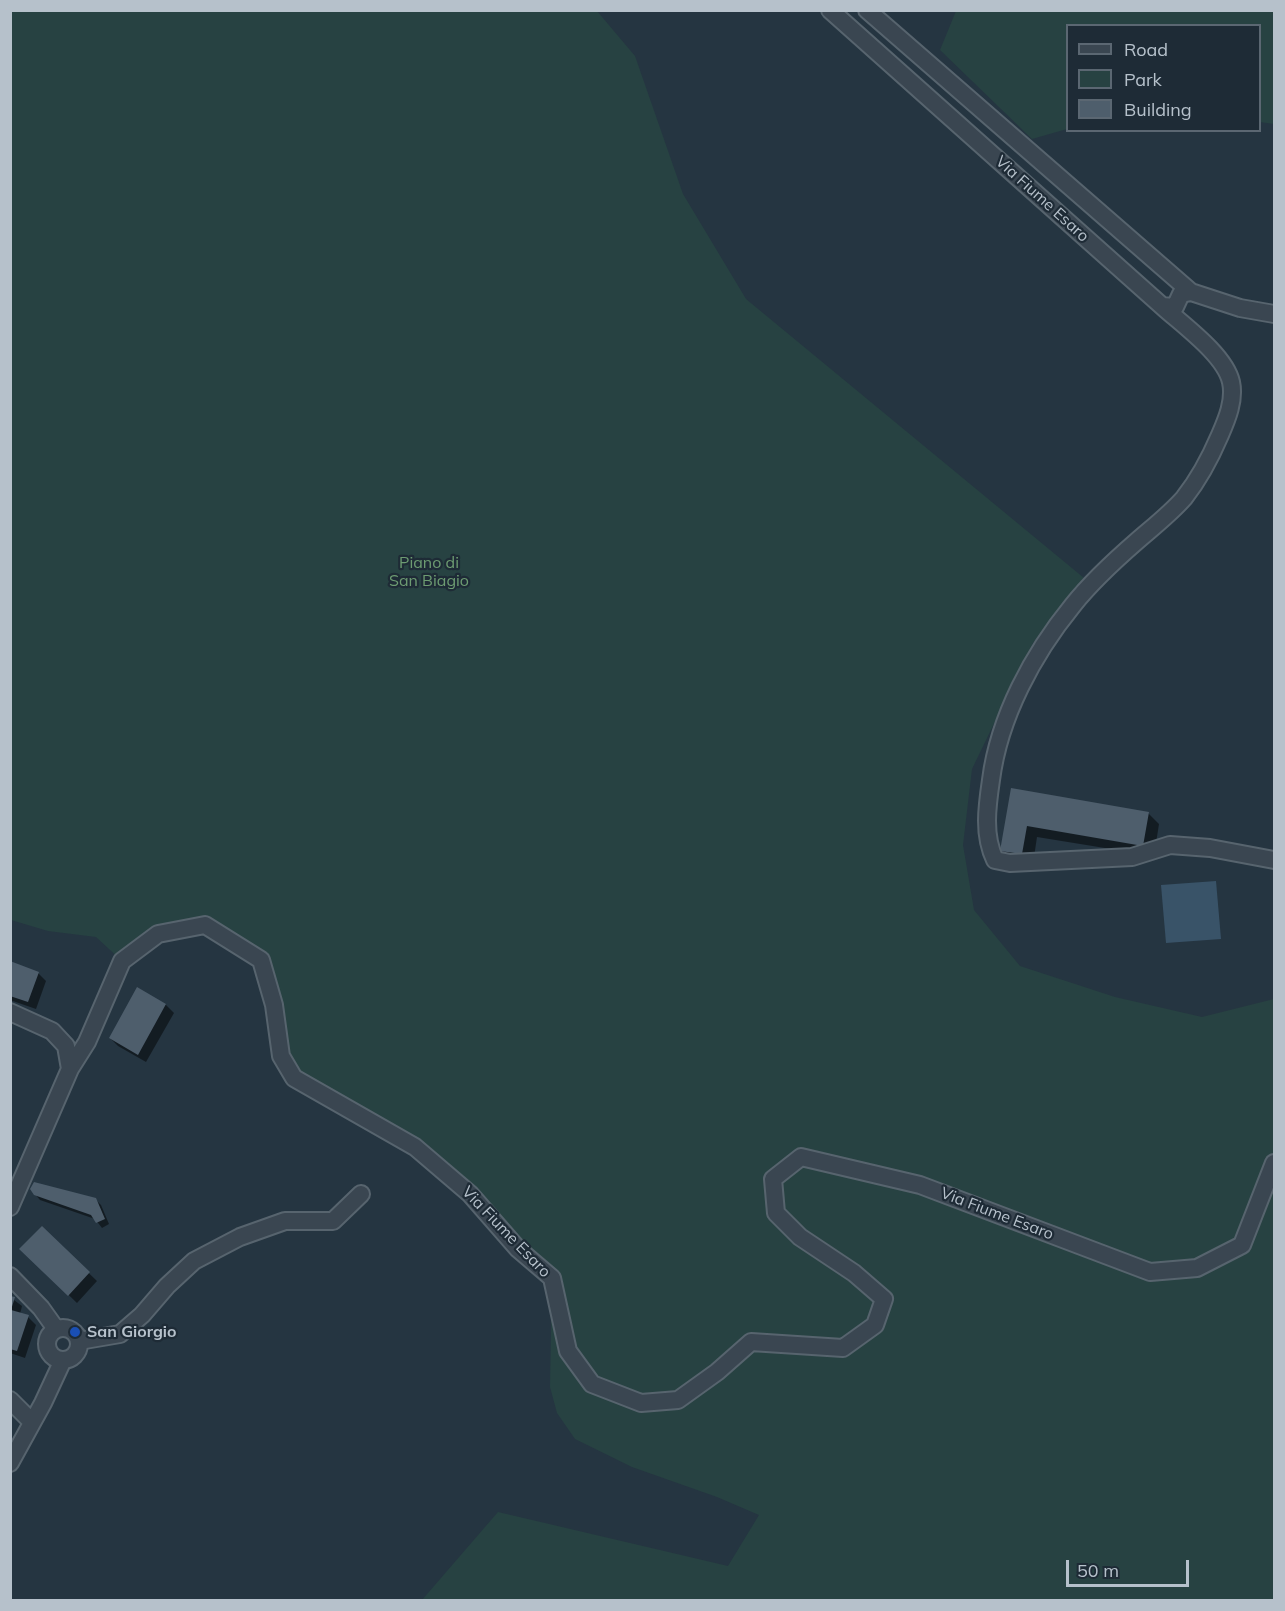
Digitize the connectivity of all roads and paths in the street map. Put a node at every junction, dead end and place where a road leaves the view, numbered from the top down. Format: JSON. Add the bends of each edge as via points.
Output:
{"nodes":[{"id":1,"x":830,"y":10,"type":"edge"},
{"id":2,"x":867,"y":10,"type":"edge"},
{"id":3,"x":1191,"y":292,"type":"junction"},
{"id":4,"x":1162,"y":306,"type":"junction"},
{"id":5,"x":1275,"y":314,"type":"edge"},
{"id":6,"x":1275,"y":860,"type":"edge"},
{"id":7,"x":10,"y":1012,"type":"edge"},
{"id":8,"x":70,"y":1069,"type":"junction"},
{"id":9,"x":1275,"y":1163,"type":"edge"},
{"id":10,"x":361,"y":1194,"type":"dead end"},
{"id":11,"x":10,"y":1207,"type":"edge"},
{"id":12,"x":10,"y":1276,"type":"edge"},
{"id":13,"x":56,"y":1329,"type":"junction"},
{"id":14,"x":80,"y":1341,"type":"junction"},
{"id":15,"x":63,"y":1360,"type":"junction"},
{"id":16,"x":10,"y":1400,"type":"edge"},
{"id":17,"x":32,"y":1422,"type":"junction"},
{"id":18,"x":10,"y":1463,"type":"edge"}],
"edges":[{"from":1,"to":4,"type":"street","name":"Via Fiume Esaro"},
{"from":2,"to":3,"type":"street"},
{"from":3,"to":4,"type":"street","via":[[1181,294],[1175,306]]},
{"from":3,"to":5,"type":"street","via":[[1240,308]]},
{"from":4,"to":6,"type":"street","name":"Via Fiume Esaro","via":[[1219,357],[1226,369],[1232,402],[1226,422],[1184,498],[1099,575],[1041,650],[1012,704],[994,755],[987,839],[995,860],[1010,863],[1132,856],[1170,845]]},
{"from":7,"to":8,"type":"street","via":[[52,1031],[66,1046]]},
{"from":8,"to":9,"type":"street","name":"Via Fiume Esaro","via":[[123,961],[158,934],[205,924],[261,960],[274,1005],[281,1056],[294,1078],[416,1147],[470,1194],[518,1248],[552,1278],[568,1350],[592,1384],[641,1403],[678,1400],[751,1342],[843,1348],[875,1325],[884,1299],[800,1236],[776,1213],[773,1179],[801,1156],[920,1185],[1150,1272],[1197,1268],[1242,1245]]},
{"from":8,"to":11,"type":"street","name":"Via Fiume Esaro"},
{"from":10,"to":14,"type":"street","via":[[333,1221],[285,1221],[240,1237],[194,1261],[120,1334]]},
{"from":12,"to":13,"type":"street"},
{"from":13,"to":14,"type":"street","via":[[70,1328]]},
{"from":13,"to":15,"type":"street","via":[[48,1337],[48,1348]]},
{"from":14,"to":15,"type":"street","via":[[76,1354]]},
{"from":15,"to":17,"type":"street"},
{"from":16,"to":17,"type":"street"},
{"from":17,"to":18,"type":"street"}]}
